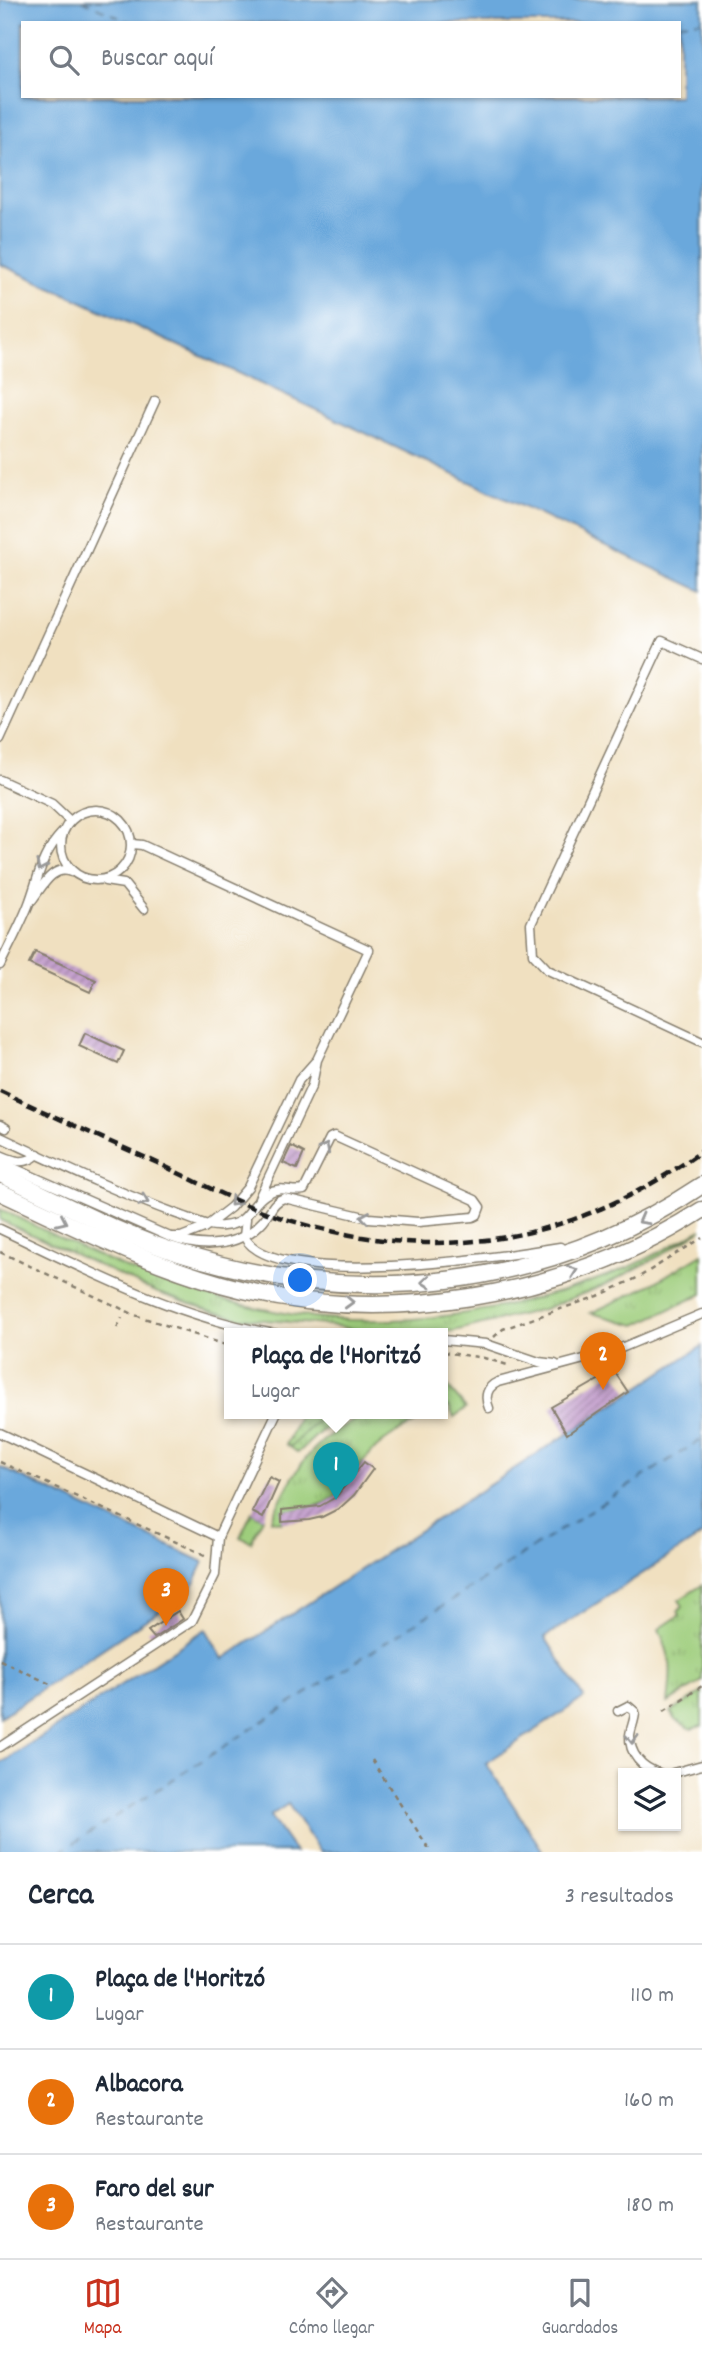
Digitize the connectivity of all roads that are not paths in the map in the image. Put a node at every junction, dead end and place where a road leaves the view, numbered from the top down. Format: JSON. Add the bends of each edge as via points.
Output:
{"nodes":[{"id":1,"x":155,"y":401,"type":"dead end"},
{"id":2,"x":702,"y":659,"type":"edge"},
{"id":3,"x":0,"y":740,"type":"edge"},
{"id":4,"x":0,"y":780,"type":"edge"},
{"id":5,"x":70,"y":821,"type":"junction"},
{"id":6,"x":63,"y":832,"type":"junction"},
{"id":7,"x":132,"y":844,"type":"junction"},
{"id":8,"x":73,"y":873,"type":"junction"},
{"id":9,"x":99,"y":881,"type":"junction"},
{"id":10,"x":28,"y":905,"type":"junction"},
{"id":11,"x":144,"y":909,"type":"dead end"},
{"id":12,"x":0,"y":965,"type":"edge"},
{"id":13,"x":702,"y":1042,"type":"edge"},
{"id":14,"x":317,"y":1060,"type":"junction"},
{"id":15,"x":0,"y":1137,"type":"edge"},
{"id":16,"x":38,"y":1154,"type":"junction"},
{"id":17,"x":0,"y":1155,"type":"edge"},
{"id":18,"x":0,"y":1161,"type":"edge"},
{"id":19,"x":0,"y":1174,"type":"edge"},
{"id":20,"x":254,"y":1175,"type":"junction"},
{"id":21,"x":267,"y":1180,"type":"junction"},
{"id":22,"x":702,"y":1185,"type":"edge"},
{"id":23,"x":0,"y":1192,"type":"edge"},
{"id":24,"x":258,"y":1200,"type":"junction"},
{"id":25,"x":702,"y":1210,"type":"edge"},
{"id":26,"x":246,"y":1219,"type":"junction"},
{"id":27,"x":209,"y":1224,"type":"junction"},
{"id":28,"x":0,"y":1229,"type":"edge"},
{"id":29,"x":243,"y":1236,"type":"junction"},
{"id":30,"x":170,"y":1237,"type":"junction"},
{"id":31,"x":597,"y":1241,"type":"junction"},
{"id":32,"x":702,"y":1314,"type":"edge"},
{"id":33,"x":238,"y":1328,"type":"edge"},
{"id":34,"x":448,"y":1340,"type":"edge"},
{"id":35,"x":561,"y":1365,"type":"junction"},
{"id":36,"x":489,"y":1408,"type":"dead end"},
{"id":37,"x":274,"y":1419,"type":"edge"},
{"id":38,"x":0,"y":1433,"type":"edge"},
{"id":39,"x":218,"y":1537,"type":"junction"},
{"id":40,"x":618,"y":1711,"type":"dead end"},
{"id":41,"x":0,"y":1747,"type":"edge"},
{"id":42,"x":702,"y":1765,"type":"edge"},
{"id":43,"x":647,"y":1768,"type":"edge"},
{"id":44,"x":681,"y":1771,"type":"edge"}],
"edges":[{"from":1,"to":3,"type":"lane"},
{"from":2,"to":13,"type":"lane","via":[[662,641],[531,924],[533,954],[548,970]]},
{"from":4,"to":5,"type":"lane","via":[[52,804]]},
{"from":5,"to":6,"type":"lane"},
{"from":5,"to":7,"type":"lane","via":[[90,810],[112,814],[128,830]]},
{"from":6,"to":8,"type":"lane","via":[[61,854]]},
{"from":6,"to":10,"type":"lane","one_way":true,"via":[[50,846]]},
{"from":7,"to":9,"type":"lane","via":[[119,873]]},
{"from":7,"to":14,"type":"lane","via":[[369,950]]},
{"from":8,"to":9,"type":"lane"},
{"from":8,"to":10,"type":"lane","via":[[54,873]]},
{"from":9,"to":11,"type":"lane","via":[[124,884]]},
{"from":10,"to":12,"type":"lane"},
{"from":14,"to":20,"type":"lane","via":[[299,1080]]},
{"from":14,"to":21,"type":"lane","via":[[312,1085]]},
{"from":15,"to":16,"type":"lane"},
{"from":16,"to":17,"type":"lane","via":[[21,1162]]},
{"from":16,"to":27,"type":"lane","one_way":true,"via":[[118,1191]]},
{"from":18,"to":30,"type":"lane"},
{"from":31,"to":19,"type":"street","one_way":true,"via":[[545,1260],[431,1282],[365,1286],[298,1281],[177,1253]]},
{"from":20,"to":21,"type":"lane","via":[[263,1173]]},
{"from":20,"to":27,"type":"lane","one_way":true,"via":[[231,1207]]},
{"from":21,"to":24,"type":"lane"},
{"from":22,"to":31,"type":"street","one_way":true},
{"from":23,"to":25,"type":"street","one_way":true,"via":[[183,1272],[253,1291],[343,1303],[464,1297],[553,1279],[641,1244]]},
{"from":24,"to":26,"type":"lane"},
{"from":24,"to":29,"type":"lane","one_way":true,"via":[[276,1189],[303,1190],[334,1136],[475,1200],[480,1208],[473,1217],[418,1222],[369,1218],[284,1198]]},
{"from":26,"to":27,"type":"lane","via":[[221,1227]]},
{"from":26,"to":29,"type":"lane"},
{"from":27,"to":30,"type":"lane","via":[[195,1233]]},
{"from":28,"to":33,"type":"lane","via":[[148,1298]]},
{"from":29,"to":30,"type":"lane","via":[[200,1245]]},
{"from":29,"to":31,"type":"lane","via":[[253,1248],[271,1256],[310,1264],[369,1267],[492,1258]]},
{"from":32,"to":35,"type":"lane","via":[[614,1351]]},
{"from":34,"to":35,"type":"lane","via":[[486,1344]]},
{"from":35,"to":36,"type":"lane","via":[[492,1385],[486,1398]]},
{"from":37,"to":39,"type":"lane"},
{"from":38,"to":39,"type":"lane"},
{"from":39,"to":41,"type":"lane","via":[[215,1575],[192,1620]]},
{"from":40,"to":43,"type":"lane","one_way":true,"via":[[628,1706],[635,1712],[632,1751]]},
{"from":42,"to":44,"type":"lane"}]}
